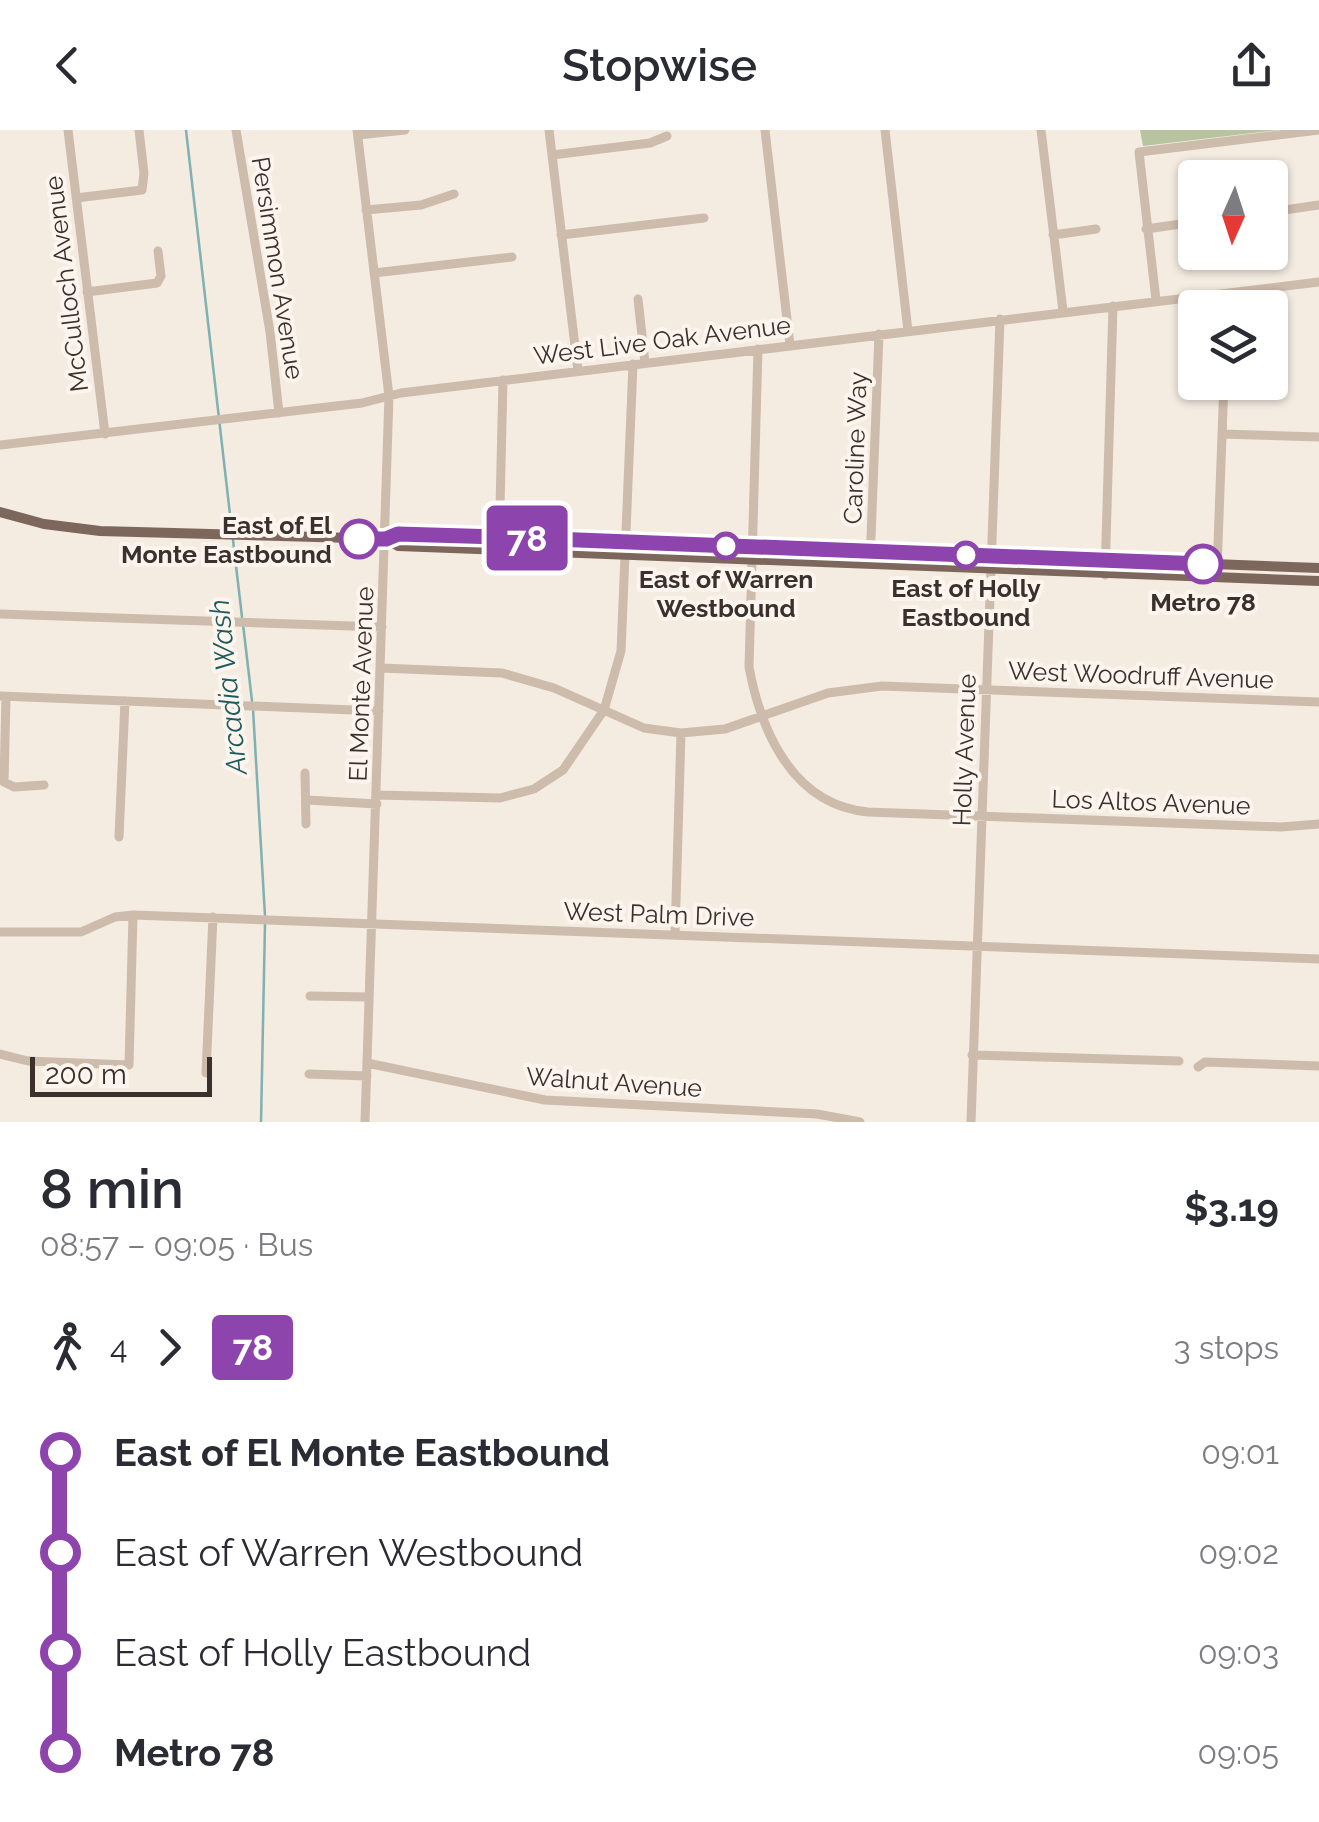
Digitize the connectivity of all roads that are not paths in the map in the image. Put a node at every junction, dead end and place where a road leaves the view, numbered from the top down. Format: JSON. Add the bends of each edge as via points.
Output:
{"nodes":[{"id":1,"x":68,"y":130,"type":"edge"},
{"id":2,"x":139,"y":130,"type":"edge"},
{"id":3,"x":236,"y":130,"type":"edge"},
{"id":4,"x":405,"y":130,"type":"edge"},
{"id":5,"x":548,"y":130,"type":"edge"},
{"id":6,"x":765,"y":130,"type":"edge"},
{"id":7,"x":885,"y":130,"type":"edge"},
{"id":8,"x":1041,"y":130,"type":"edge"},
{"id":9,"x":1319,"y":130,"type":"edge"},
{"id":10,"x":357,"y":133,"type":"edge"},
{"id":11,"x":667,"y":136,"type":"dead end"},
{"id":12,"x":552,"y":155,"type":"junction"},
{"id":13,"x":454,"y":194,"type":"dead end"},
{"id":14,"x":76,"y":198,"type":"junction"},
{"id":15,"x":1319,"y":205,"type":"edge"},
{"id":16,"x":1288,"y":209,"type":"edge"},
{"id":17,"x":366,"y":210,"type":"junction"},
{"id":18,"x":704,"y":218,"type":"dead end"},
{"id":19,"x":1178,"y":224,"type":"edge"},
{"id":20,"x":1146,"y":229,"type":"junction"},
{"id":21,"x":1096,"y":230,"type":"dead end"},
{"id":22,"x":561,"y":235,"type":"junction"},
{"id":23,"x":1054,"y":235,"type":"junction"},
{"id":24,"x":158,"y":251,"type":"dead end"},
{"id":25,"x":512,"y":257,"type":"dead end"},
{"id":26,"x":374,"y":274,"type":"junction"},
{"id":27,"x":1319,"y":282,"type":"edge"},
{"id":28,"x":1246,"y":290,"type":"edge"},
{"id":29,"x":87,"y":292,"type":"junction"},
{"id":30,"x":1178,"y":298,"type":"edge"},
{"id":31,"x":638,"y":299,"type":"dead end"},
{"id":32,"x":1156,"y":300,"type":"junction"},
{"id":33,"x":1113,"y":306,"type":"junction"},
{"id":34,"x":1063,"y":311,"type":"junction"},
{"id":35,"x":1000,"y":319,"type":"junction"},
{"id":36,"x":908,"y":331,"type":"junction"},
{"id":37,"x":879,"y":334,"type":"junction"},
{"id":38,"x":790,"y":345,"type":"junction"},
{"id":39,"x":758,"y":349,"type":"junction"},
{"id":40,"x":644,"y":362,"type":"junction"},
{"id":41,"x":633,"y":364,"type":"junction"},
{"id":42,"x":578,"y":371,"type":"junction"},
{"id":43,"x":503,"y":380,"type":"junction"},
{"id":44,"x":388,"y":396,"type":"junction"},
{"id":45,"x":1223,"y":400,"type":"edge"},
{"id":46,"x":280,"y":412,"type":"junction"},
{"id":47,"x":105,"y":434,"type":"junction"},
{"id":48,"x":1222,"y":434,"type":"junction"},
{"id":49,"x":1319,"y":438,"type":"edge"},
{"id":50,"x":0,"y":446,"type":"edge"},
{"id":51,"x":0,"y":512,"type":"edge"},
{"id":52,"x":499,"y":537,"type":"junction"},
{"id":53,"x":386,"y":539,"type":"junction"},
{"id":54,"x":627,"y":548,"type":"junction"},
{"id":55,"x":499,"y":550,"type":"junction"},
{"id":56,"x":750,"y":552,"type":"junction"},
{"id":57,"x":991,"y":556,"type":"junction"},
{"id":58,"x":870,"y":557,"type":"junction"},
{"id":59,"x":1105,"y":561,"type":"junction"},
{"id":60,"x":1218,"y":564,"type":"junction"},
{"id":61,"x":1319,"y":568,"type":"edge"},
{"id":62,"x":991,"y":570,"type":"junction"},
{"id":63,"x":1105,"y":575,"type":"junction"},
{"id":64,"x":1217,"y":578,"type":"junction"},
{"id":65,"x":1319,"y":581,"type":"edge"},
{"id":66,"x":0,"y":614,"type":"edge"},
{"id":67,"x":382,"y":627,"type":"junction"},
{"id":68,"x":380,"y":668,"type":"junction"},
{"id":69,"x":986,"y":690,"type":"junction"},
{"id":70,"x":3,"y":696,"type":"edge"},
{"id":71,"x":126,"y":701,"type":"junction"},
{"id":72,"x":1319,"y":702,"type":"edge"},
{"id":73,"x":379,"y":710,"type":"junction"},
{"id":74,"x":604,"y":710,"type":"junction"},
{"id":75,"x":762,"y":716,"type":"junction"},
{"id":76,"x":681,"y":733,"type":"junction"},
{"id":77,"x":305,"y":773,"type":"dead end"},
{"id":78,"x":44,"y":785,"type":"dead end"},
{"id":79,"x":377,"y":799,"type":"junction"},
{"id":80,"x":307,"y":800,"type":"junction"},
{"id":81,"x":982,"y":815,"type":"junction"},
{"id":82,"x":306,"y":824,"type":"dead end"},
{"id":83,"x":1319,"y":824,"type":"edge"},
{"id":84,"x":120,"y":837,"type":"dead end"},
{"id":85,"x":133,"y":915,"type":"junction"},
{"id":86,"x":213,"y":917,"type":"junction"},
{"id":87,"x":372,"y":924,"type":"junction"},
{"id":88,"x":0,"y":932,"type":"edge"},
{"id":89,"x":675,"y":934,"type":"junction"},
{"id":90,"x":976,"y":945,"type":"junction"},
{"id":91,"x":1319,"y":959,"type":"edge"},
{"id":92,"x":310,"y":996,"type":"dead end"},
{"id":93,"x":369,"y":997,"type":"junction"},
{"id":94,"x":0,"y":1054,"type":"edge"},
{"id":95,"x":972,"y":1055,"type":"junction"},
{"id":96,"x":1179,"y":1061,"type":"dead end"},
{"id":97,"x":367,"y":1063,"type":"junction"},
{"id":98,"x":1319,"y":1066,"type":"edge"},
{"id":99,"x":1198,"y":1067,"type":"dead end"},
{"id":100,"x":206,"y":1073,"type":"dead end"},
{"id":101,"x":309,"y":1074,"type":"dead end"},
{"id":102,"x":367,"y":1076,"type":"junction"},
{"id":103,"x":365,"y":1122,"type":"edge"},
{"id":104,"x":860,"y":1122,"type":"edge"},
{"id":105,"x":970,"y":1122,"type":"edge"}],
"edges":[{"from":1,"to":14,"type":"street","name":"McCulloch Avenue"},
{"from":2,"to":14,"type":"street","via":[[142,190]]},
{"from":3,"to":46,"type":"street","name":"Persimmon Avenue"},
{"from":4,"to":10,"type":"street"},
{"from":5,"to":12,"type":"street"},
{"from":6,"to":38,"type":"street"},
{"from":7,"to":36,"type":"street"},
{"from":8,"to":23,"type":"street"},
{"from":9,"to":20,"type":"street","via":[[1139,152]]},
{"from":10,"to":17,"type":"street","name":"El Monte Avenue"},
{"from":11,"to":12,"type":"street"},
{"from":12,"to":22,"type":"street"},
{"from":13,"to":17,"type":"street"},
{"from":14,"to":29,"type":"street","name":"McCulloch Avenue"},
{"from":15,"to":16,"type":"street"},
{"from":17,"to":26,"type":"street","name":"El Monte Avenue"},
{"from":18,"to":22,"type":"street"},
{"from":19,"to":20,"type":"street"},
{"from":20,"to":32,"type":"street"},
{"from":21,"to":23,"type":"street"},
{"from":22,"to":42,"type":"street"},
{"from":23,"to":34,"type":"street"},
{"from":24,"to":29,"type":"street","via":[[157,283]]},
{"from":25,"to":26,"type":"street"},
{"from":26,"to":44,"type":"street","name":"El Monte Avenue"},
{"from":27,"to":28,"type":"street","name":"West Live Oak Avenue"},
{"from":29,"to":47,"type":"street","name":"McCulloch Avenue"},
{"from":30,"to":32,"type":"street","name":"West Live Oak Avenue"},
{"from":31,"to":40,"type":"street"},
{"from":32,"to":33,"type":"street","name":"West Live Oak Avenue"},
{"from":33,"to":34,"type":"street","name":"West Live Oak Avenue"},
{"from":33,"to":59,"type":"street"},
{"from":34,"to":35,"type":"street","name":"West Live Oak Avenue"},
{"from":35,"to":36,"type":"street","name":"West Live Oak Avenue"},
{"from":35,"to":57,"type":"street","name":"Holly Avenue"},
{"from":36,"to":37,"type":"street","name":"West Live Oak Avenue"},
{"from":37,"to":38,"type":"street","name":"West Live Oak Avenue"},
{"from":37,"to":58,"type":"street","name":"Caroline Way"},
{"from":38,"to":39,"type":"street","name":"West Live Oak Avenue"},
{"from":39,"to":40,"type":"street","name":"West Live Oak Avenue"},
{"from":39,"to":56,"type":"street","name":"Los Altos Avenue"},
{"from":40,"to":41,"type":"street","name":"West Live Oak Avenue"},
{"from":41,"to":42,"type":"street","name":"West Live Oak Avenue"},
{"from":41,"to":54,"type":"street"},
{"from":42,"to":43,"type":"street","name":"West Live Oak Avenue"},
{"from":43,"to":44,"type":"street","name":"West Live Oak Avenue"},
{"from":43,"to":52,"type":"street"},
{"from":44,"to":46,"type":"street","name":"West Live Oak Avenue"},
{"from":44,"to":53,"type":"street","name":"El Monte Avenue"},
{"from":45,"to":48,"type":"street"},
{"from":46,"to":47,"type":"street","name":"West Live Oak Avenue"},
{"from":47,"to":50,"type":"street","name":"West Live Oak Avenue"},
{"from":48,"to":49,"type":"street"},
{"from":48,"to":60,"type":"street"},
{"from":51,"to":53,"type":"main road","via":[[69,529]]},
{"from":52,"to":53,"type":"main road"},
{"from":52,"to":54,"type":"main road"},
{"from":52,"to":55,"type":"street"},
{"from":53,"to":55,"type":"main road","via":[[398,546]]},
{"from":53,"to":67,"type":"street","name":"El Monte Avenue"},
{"from":54,"to":55,"type":"main road"},
{"from":54,"to":56,"type":"main road"},
{"from":54,"to":74,"type":"street","via":[[622,651]]},
{"from":56,"to":58,"type":"main road"},
{"from":56,"to":75,"type":"street","name":"Los Altos Avenue","via":[[749,667]]},
{"from":57,"to":58,"type":"main road"},
{"from":57,"to":59,"type":"main road"},
{"from":57,"to":62,"type":"street","name":"Holly Avenue"},
{"from":58,"to":62,"type":"main road"},
{"from":59,"to":60,"type":"main road"},
{"from":59,"to":63,"type":"street"},
{"from":60,"to":61,"type":"main road"},
{"from":60,"to":64,"type":"street"},
{"from":62,"to":63,"type":"main road"},
{"from":62,"to":69,"type":"street","name":"Holly Avenue"},
{"from":63,"to":64,"type":"main road"},
{"from":64,"to":65,"type":"main road"},
{"from":66,"to":67,"type":"street"},
{"from":67,"to":68,"type":"street","name":"El Monte Avenue"},
{"from":68,"to":73,"type":"street","name":"El Monte Avenue"},
{"from":68,"to":74,"type":"street","name":"West Woodruff Avenue","via":[[502,673]]},
{"from":69,"to":72,"type":"street","name":"West Woodruff Avenue"},
{"from":69,"to":75,"type":"street","name":"West Woodruff Avenue","via":[[861,687]]},
{"from":69,"to":81,"type":"street","name":"Holly Avenue"},
{"from":70,"to":71,"type":"street"},
{"from":70,"to":78,"type":"street","via":[[4,782],[14,788]]},
{"from":71,"to":73,"type":"street"},
{"from":71,"to":84,"type":"street"},
{"from":73,"to":79,"type":"street","name":"El Monte Avenue"},
{"from":74,"to":76,"type":"street","name":"West Woodruff Avenue","via":[[644,728]]},
{"from":74,"to":79,"type":"street","via":[[563,770],[534,790],[500,798]]},
{"from":75,"to":76,"type":"street","name":"West Woodruff Avenue","via":[[726,729]]},
{"from":75,"to":81,"type":"street","name":"Los Altos Avenue","via":[[782,760],[826,800],[856,810]]},
{"from":76,"to":89,"type":"street"},
{"from":77,"to":80,"type":"street"},
{"from":79,"to":80,"type":"street"},
{"from":79,"to":87,"type":"street","name":"El Monte Avenue"},
{"from":80,"to":82,"type":"street"},
{"from":81,"to":83,"type":"street","name":"Los Altos Avenue"},
{"from":81,"to":90,"type":"street","name":"Holly Avenue"},
{"from":85,"to":86,"type":"street","name":"West Palm Drive"},
{"from":85,"to":88,"type":"street","name":"West Palm Drive","via":[[81,932]]},
{"from":85,"to":94,"type":"street","via":[[129,1065]]},
{"from":86,"to":87,"type":"street","name":"West Palm Drive"},
{"from":86,"to":100,"type":"street"},
{"from":87,"to":89,"type":"street","name":"West Palm Drive"},
{"from":87,"to":93,"type":"street","name":"El Monte Avenue"},
{"from":89,"to":90,"type":"street","name":"West Palm Drive"},
{"from":90,"to":91,"type":"street","name":"West Palm Drive"},
{"from":90,"to":95,"type":"street","name":"Holly Avenue"},
{"from":92,"to":93,"type":"street"},
{"from":93,"to":97,"type":"street","name":"El Monte Avenue"},
{"from":95,"to":96,"type":"street"},
{"from":95,"to":105,"type":"street","name":"Holly Avenue"},
{"from":97,"to":102,"type":"street","name":"El Monte Avenue"},
{"from":97,"to":104,"type":"street","name":"Walnut Avenue","via":[[545,1100],[818,1114]]},
{"from":98,"to":99,"type":"street"},
{"from":101,"to":102,"type":"street"},
{"from":102,"to":103,"type":"street","name":"El Monte Avenue"}]}
